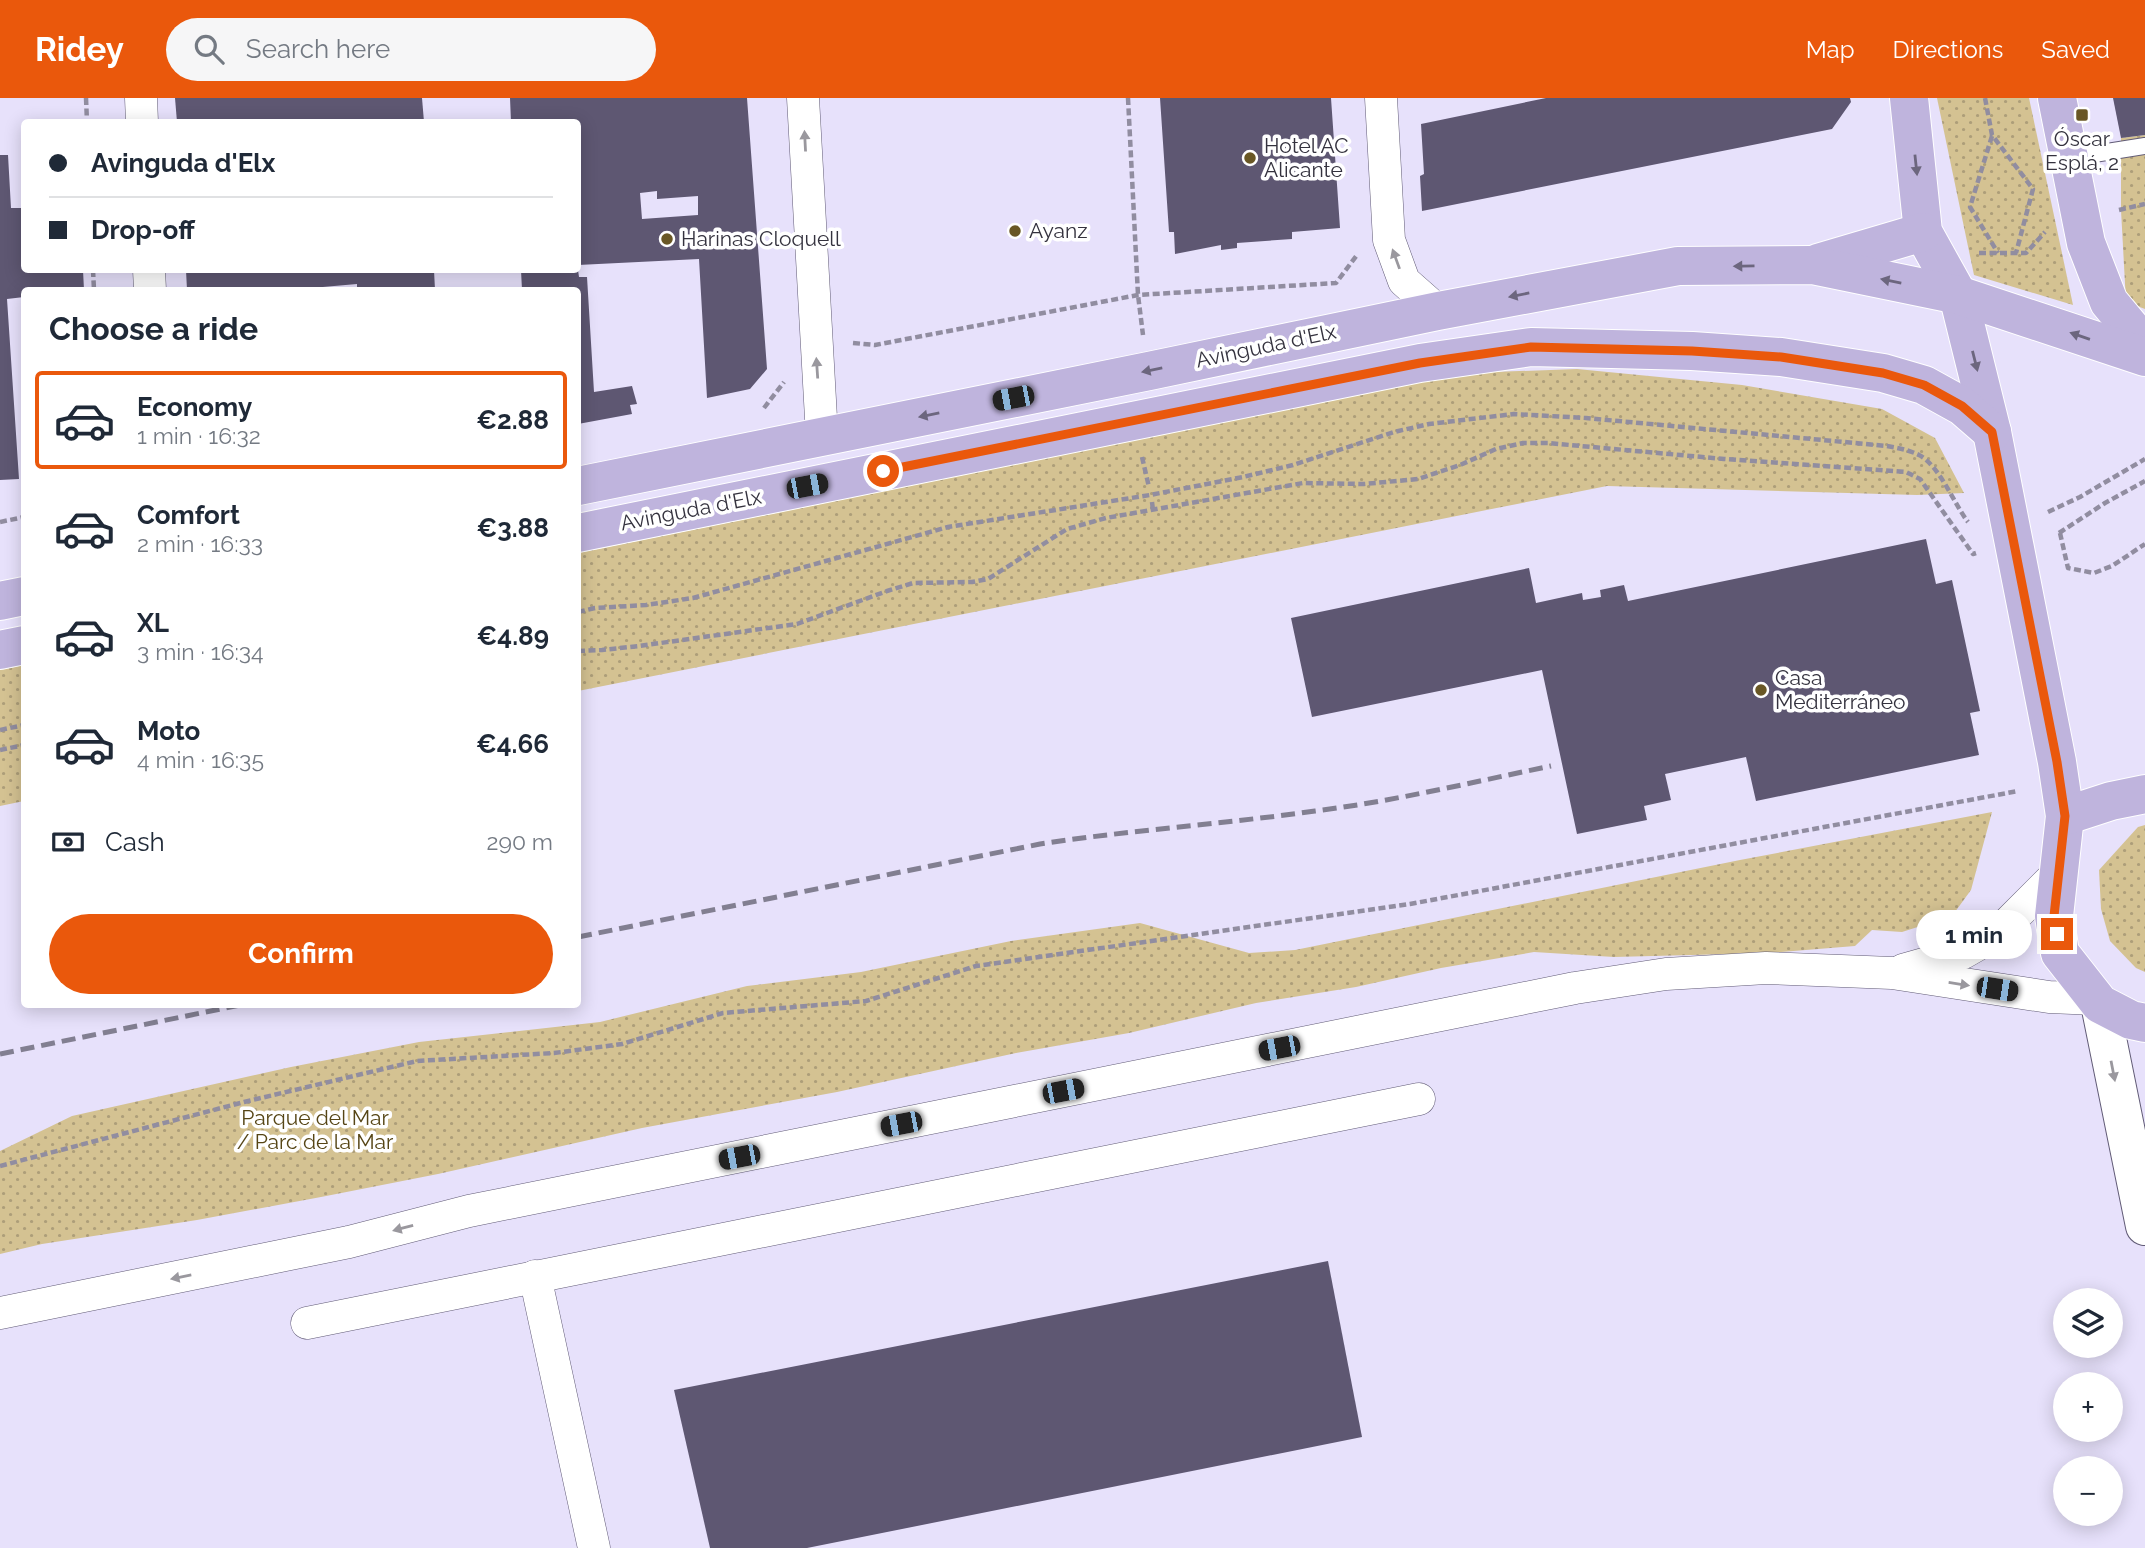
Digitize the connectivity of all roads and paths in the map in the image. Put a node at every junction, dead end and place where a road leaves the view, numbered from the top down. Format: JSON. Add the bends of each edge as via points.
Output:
{"nodes":[{"id":1,"x":86,"y":98,"type":"edge"},
{"id":2,"x":141,"y":98,"type":"edge"},
{"id":3,"x":803,"y":98,"type":"edge"},
{"id":4,"x":1128,"y":98,"type":"edge"},
{"id":5,"x":1381,"y":98,"type":"edge"},
{"id":6,"x":1909,"y":98,"type":"edge"},
{"id":7,"x":1985,"y":98,"type":"edge"},
{"id":8,"x":2057,"y":98,"type":"edge"},
{"id":9,"x":87,"y":119,"type":"edge"},
{"id":10,"x":142,"y":119,"type":"edge"},
{"id":11,"x":1992,"y":135,"type":"junction"},
{"id":12,"x":2145,"y":146,"type":"edge"},
{"id":13,"x":2069,"y":158,"type":"junction"},
{"id":14,"x":2145,"y":204,"type":"edge"},
{"id":15,"x":2113,"y":211,"type":"dead end"},
{"id":16,"x":2049,"y":228,"type":"dead end"},
{"id":17,"x":1923,"y":232,"type":"junction"},
{"id":18,"x":1972,"y":253,"type":"dead end"},
{"id":19,"x":1998,"y":253,"type":"junction"},
{"id":20,"x":2016,"y":253,"type":"junction"},
{"id":21,"x":1358,"y":254,"type":"dead end"},
{"id":22,"x":1812,"y":265,"type":"junction"},
{"id":23,"x":1138,"y":295,"type":"junction"},
{"id":24,"x":1958,"y":295,"type":"junction"},
{"id":25,"x":1438,"y":311,"type":"junction"},
{"id":26,"x":815,"y":338,"type":"junction"},
{"id":27,"x":1143,"y":340,"type":"dead end"},
{"id":28,"x":2145,"y":345,"type":"edge"},
{"id":29,"x":2145,"y":357,"type":"edge"},
{"id":30,"x":752,"y":411,"type":"dead end"},
{"id":31,"x":1992,"y":432,"type":"junction"},
{"id":32,"x":822,"y":436,"type":"junction"},
{"id":33,"x":1141,"y":453,"type":"dead end"},
{"id":34,"x":2145,"y":459,"type":"edge"},
{"id":35,"x":2145,"y":481,"type":"edge"},
{"id":36,"x":581,"y":484,"type":"edge"},
{"id":37,"x":1149,"y":487,"type":"dead end"},
{"id":38,"x":1152,"y":502,"type":"dead end"},
{"id":39,"x":1153,"y":510,"type":"junction"},
{"id":40,"x":2043,"y":513,"type":"dead end"},
{"id":41,"x":21,"y":518,"type":"edge"},
{"id":42,"x":1967,"y":521,"type":"dead end"},
{"id":43,"x":0,"y":522,"type":"edge"},
{"id":44,"x":581,"y":532,"type":"edge"},
{"id":45,"x":2145,"y":544,"type":"edge"},
{"id":46,"x":1973,"y":554,"type":"dead end"},
{"id":47,"x":21,"y":597,"type":"edge"},
{"id":48,"x":0,"y":601,"type":"edge"},
{"id":49,"x":581,"y":610,"type":"edge"},
{"id":50,"x":21,"y":646,"type":"edge"},
{"id":51,"x":0,"y":650,"type":"edge"},
{"id":52,"x":581,"y":651,"type":"edge"},
{"id":53,"x":21,"y":726,"type":"edge"},
{"id":54,"x":0,"y":730,"type":"edge"},
{"id":55,"x":21,"y":746,"type":"edge"},
{"id":56,"x":0,"y":750,"type":"edge"},
{"id":57,"x":2018,"y":791,"type":"dead end"},
{"id":58,"x":2145,"y":794,"type":"edge"},
{"id":59,"x":2065,"y":816,"type":"junction"},
{"id":60,"x":2059,"y":872,"type":"junction"},
{"id":61,"x":1892,"y":973,"type":"junction"},
{"id":62,"x":2098,"y":1001,"type":"junction"},
{"id":63,"x":2145,"y":1023,"type":"edge"},
{"id":64,"x":1419,"y":1099,"type":"dead end"},
{"id":65,"x":0,"y":1166,"type":"edge"},
{"id":66,"x":2145,"y":1226,"type":"edge"},
{"id":67,"x":535,"y":1276,"type":"junction"},
{"id":68,"x":0,"y":1313,"type":"edge"},
{"id":69,"x":307,"y":1324,"type":"dead end"},
{"id":70,"x":594,"y":1548,"type":"edge"}],
"edges":[{"from":1,"to":9,"type":"path"},
{"from":2,"to":10,"type":"street"},
{"from":26,"to":3,"type":"street","one_way":true},
{"from":4,"to":23,"type":"path"},
{"from":25,"to":5,"type":"street","one_way":true,"via":[[1405,281],[1389,240]]},
{"from":6,"to":17,"type":"main road","one_way":true},
{"from":7,"to":11,"type":"path"},
{"from":8,"to":13,"type":"main road"},
{"from":11,"to":19,"type":"path","via":[[1970,206]]},
{"from":11,"to":20,"type":"path","via":[[2033,189]]},
{"from":12,"to":13,"type":"lane"},
{"from":13,"to":28,"type":"main road","via":[[2086,243],[2109,302]]},
{"from":14,"to":15,"type":"path"},
{"from":16,"to":20,"type":"path","via":[[2026,253]]},
{"from":17,"to":22,"type":"main road"},
{"from":17,"to":24,"type":"main road"},
{"from":18,"to":19,"type":"path"},
{"from":19,"to":20,"type":"path"},
{"from":21,"to":23,"type":"path","via":[[1336,283]]},
{"from":24,"to":22,"type":"main road","name":"Avinguda d'Elx","one_way":true},
{"from":22,"to":25,"type":"main road","name":"Avinguda d'Elx","one_way":true,"via":[[1678,266]]},
{"from":23,"to":26,"type":"path","via":[[876,345]]},
{"from":23,"to":27,"type":"path"},
{"from":29,"to":24,"type":"main road","name":"Avinguda d'Elx","one_way":true},
{"from":24,"to":31,"type":"main road","one_way":true},
{"from":25,"to":32,"type":"main road","name":"Avinguda d'Elx","one_way":true},
{"from":26,"to":30,"type":"path","via":[[765,408]]},
{"from":32,"to":26,"type":"street","one_way":true},
{"from":31,"to":44,"type":"main road","name":"Avinguda d'Elx","via":[[1962,406],[1924,385],[1883,373],[1730,353],[1531,347],[1420,363]]},
{"from":31,"to":59,"type":"main road"},
{"from":32,"to":36,"type":"main road","name":"Avinguda d'Elx"},
{"from":33,"to":37,"type":"path"},
{"from":34,"to":40,"type":"path"},
{"from":35,"to":45,"type":"path","via":[[2060,533],[2068,568],[2094,573]]},
{"from":38,"to":39,"type":"path"},
{"from":39,"to":46,"type":"path","via":[[1303,483],[1418,479],[1496,449],[1548,443],[1906,472],[1920,479]]},
{"from":39,"to":52,"type":"path","via":[[1067,530],[988,579],[914,583],[797,624]]},
{"from":41,"to":43,"type":"path"},
{"from":42,"to":49,"type":"path","via":[[1933,467],[1907,450],[1514,414],[1394,432],[1243,477],[948,527],[692,598]]},
{"from":47,"to":48,"type":"main road"},
{"from":50,"to":51,"type":"main road"},
{"from":53,"to":54,"type":"path"},
{"from":55,"to":56,"type":"path"},
{"from":57,"to":65,"type":"path","via":[[1410,904],[976,966],[866,1001],[723,1013],[622,1044],[417,1061]]},
{"from":58,"to":59,"type":"main road"},
{"from":59,"to":60,"type":"main road"},
{"from":60,"to":61,"type":"street","via":[[1998,933],[1964,954]]},
{"from":60,"to":62,"type":"main road","via":[[2054,916],[2060,953]]},
{"from":61,"to":62,"type":"street","one_way":true},
{"from":61,"to":68,"type":"street","one_way":true,"via":[[1766,968],[1666,974],[1575,988],[469,1211],[349,1242]]},
{"from":62,"to":63,"type":"main road"},
{"from":62,"to":66,"type":"street","one_way":true},
{"from":64,"to":67,"type":"street"},
{"from":67,"to":69,"type":"street"},
{"from":67,"to":70,"type":"street"}]}
